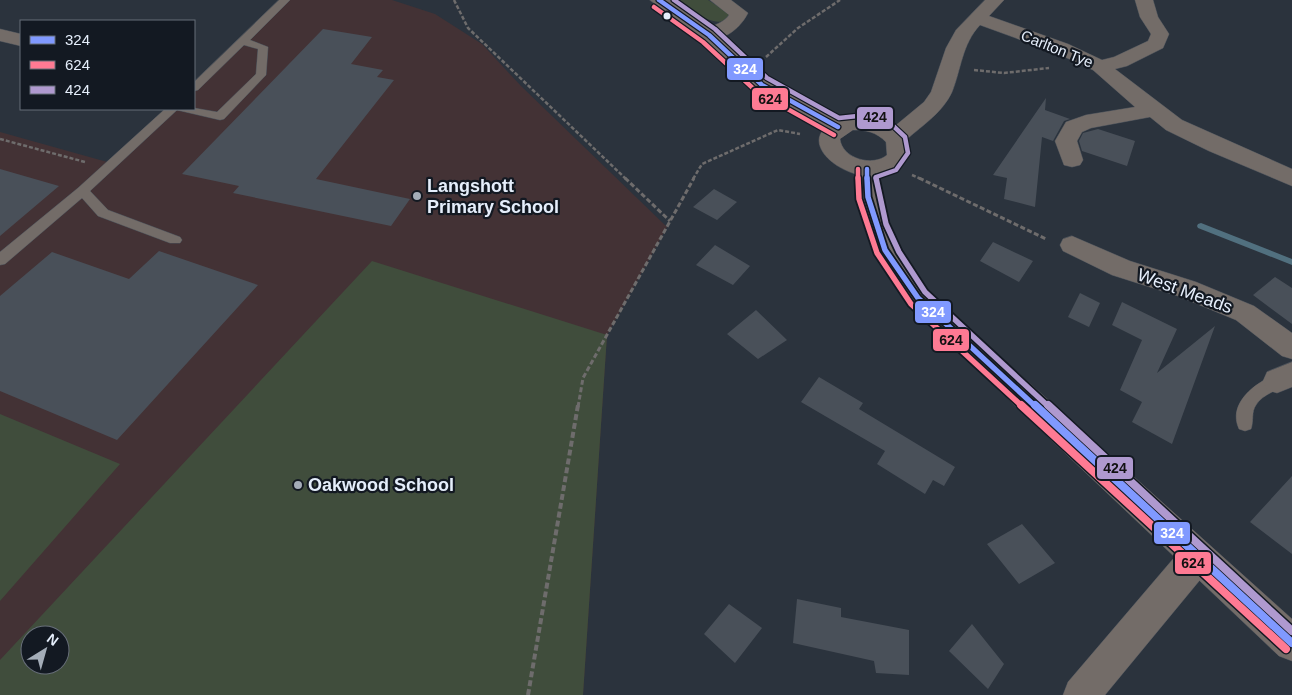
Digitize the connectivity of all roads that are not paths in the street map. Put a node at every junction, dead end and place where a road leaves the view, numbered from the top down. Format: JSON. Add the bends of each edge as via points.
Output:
{"nodes":[{"id":1,"x":285,"y":0,"type":"edge"},
{"id":2,"x":658,"y":0,"type":"edge"},
{"id":3,"x":718,"y":0,"type":"edge"},
{"id":4,"x":995,"y":0,"type":"edge"},
{"id":5,"x":1144,"y":0,"type":"edge"},
{"id":6,"x":977,"y":18,"type":"junction"},
{"id":7,"x":0,"y":35,"type":"edge"},
{"id":8,"x":709,"y":35,"type":"junction"},
{"id":9,"x":20,"y":40,"type":"edge"},
{"id":10,"x":242,"y":41,"type":"junction"},
{"id":11,"x":1100,"y":66,"type":"junction"},
{"id":12,"x":195,"y":87,"type":"edge"},
{"id":13,"x":171,"y":110,"type":"edge"},
{"id":14,"x":187,"y":110,"type":"edge"},
{"id":15,"x":1154,"y":110,"type":"junction"},
{"id":16,"x":834,"y":134,"type":"junction"},
{"id":17,"x":896,"y":147,"type":"junction"},
{"id":18,"x":1072,"y":160,"type":"dead end"},
{"id":19,"x":867,"y":169,"type":"junction"},
{"id":20,"x":1292,"y":178,"type":"edge"},
{"id":21,"x":82,"y":191,"type":"junction"},
{"id":22,"x":175,"y":240,"type":"dead end"},
{"id":23,"x":1072,"y":245,"type":"road end"},
{"id":24,"x":0,"y":260,"type":"edge"},
{"id":25,"x":1292,"y":348,"type":"edge"},
{"id":26,"x":1284,"y":377,"type":"edge"},
{"id":27,"x":1246,"y":424,"type":"dead end"},
{"id":28,"x":1197,"y":557,"type":"junction"},
{"id":29,"x":1292,"y":643,"type":"edge"},
{"id":30,"x":1081,"y":695,"type":"edge"}],
"edges":[{"from":1,"to":10,"type":"lane"},
{"from":2,"to":8,"type":"street"},
{"from":3,"to":8,"type":"street","via":[[739,13],[728,28]]},
{"from":4,"to":6,"type":"street"},
{"from":5,"to":11,"type":"street","via":[[1149,17],[1160,34],[1156,44],[1120,62]]},
{"from":6,"to":11,"type":"street","name":"Carlton Tye"},
{"from":6,"to":17,"type":"street","via":[[965,30],[956,48],[941,93]]},
{"from":7,"to":9,"type":"street"},
{"from":8,"to":16,"type":"street","via":[[775,95]]},
{"from":10,"to":12,"type":"lane"},
{"from":10,"to":14,"type":"lane","via":[[263,48],[261,75],[220,116]]},
{"from":11,"to":15,"type":"street","name":"Carlton Tye"},
{"from":13,"to":21,"type":"lane"},
{"from":15,"to":18,"type":"street","via":[[1086,122],[1074,128],[1066,141]]},
{"from":15,"to":20,"type":"street","name":"Carlton Tye","via":[[1174,125]]},
{"from":16,"to":17,"type":"street","via":[[849,123],[874,125],[886,130]]},
{"from":16,"to":19,"type":"street","via":[[830,148],[843,162]]},
{"from":17,"to":19,"type":"street","via":[[885,166]]},
{"from":19,"to":28,"type":"street","via":[[868,197],[885,250],[918,298]]},
{"from":21,"to":22,"type":"lane","via":[[104,213]]},
{"from":21,"to":24,"type":"lane"},
{"from":23,"to":25,"type":"street","name":"West Meads","via":[[1116,276],[1187,289],[1245,313]]},
{"from":26,"to":27,"type":"lane","via":[[1249,398],[1244,409]]},
{"from":28,"to":29,"type":"street"},
{"from":28,"to":30,"type":"street"}]}
